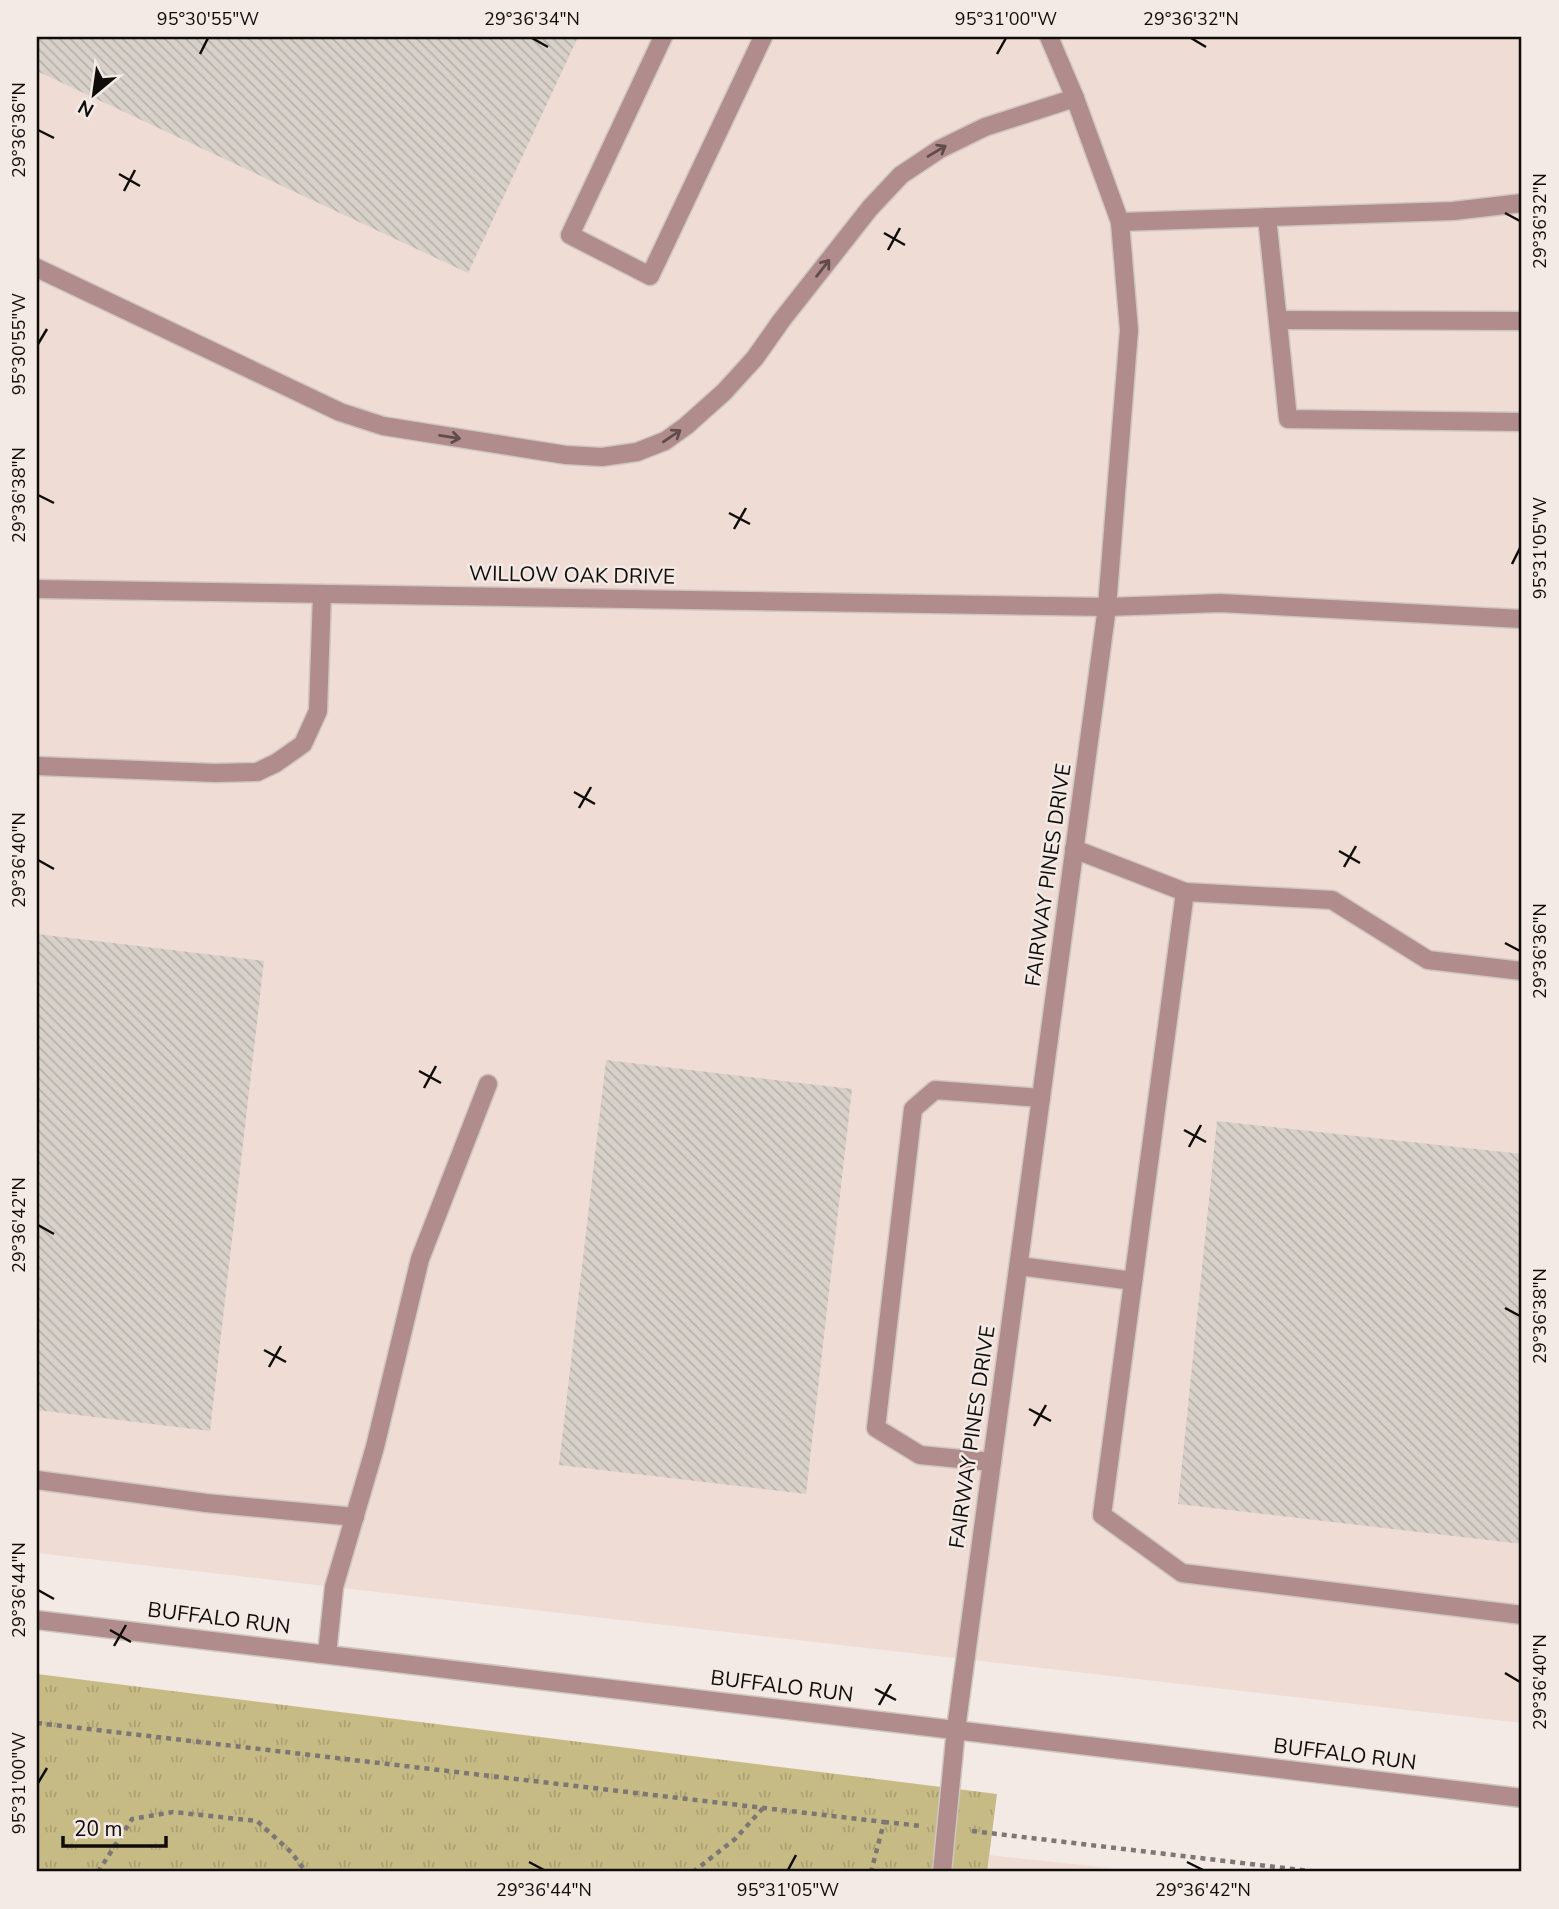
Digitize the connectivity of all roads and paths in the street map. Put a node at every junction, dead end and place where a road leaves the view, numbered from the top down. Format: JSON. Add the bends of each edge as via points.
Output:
{"nodes":[{"id":1,"x":663,"y":37,"type":"edge"},
{"id":2,"x":762,"y":37,"type":"edge"},
{"id":3,"x":1049,"y":37,"type":"edge"},
{"id":4,"x":1075,"y":98,"type":"junction"},
{"id":5,"x":1522,"y":203,"type":"edge"},
{"id":6,"x":1267,"y":217,"type":"junction"},
{"id":7,"x":1119,"y":222,"type":"junction"},
{"id":8,"x":37,"y":268,"type":"edge"},
{"id":9,"x":1278,"y":320,"type":"junction"},
{"id":10,"x":1522,"y":321,"type":"edge"},
{"id":11,"x":1522,"y":422,"type":"edge"},
{"id":12,"x":37,"y":589,"type":"edge"},
{"id":13,"x":322,"y":594,"type":"junction"},
{"id":14,"x":1107,"y":607,"type":"junction"},
{"id":15,"x":1522,"y":619,"type":"edge"},
{"id":16,"x":37,"y":766,"type":"edge"},
{"id":17,"x":1074,"y":849,"type":"junction"},
{"id":18,"x":1185,"y":892,"type":"junction"},
{"id":19,"x":1522,"y":971,"type":"edge"},
{"id":20,"x":488,"y":1084,"type":"dead end"},
{"id":21,"x":1041,"y":1098,"type":"junction"},
{"id":22,"x":1018,"y":1266,"type":"junction"},
{"id":23,"x":1133,"y":1281,"type":"junction"},
{"id":24,"x":992,"y":1462,"type":"junction"},
{"id":25,"x":37,"y":1480,"type":"edge"},
{"id":26,"x":355,"y":1517,"type":"junction"},
{"id":27,"x":1522,"y":1615,"type":"edge"},
{"id":28,"x":37,"y":1619,"type":"edge"},
{"id":29,"x":327,"y":1654,"type":"junction"},
{"id":30,"x":37,"y":1723,"type":"edge"},
{"id":31,"x":956,"y":1729,"type":"junction"},
{"id":32,"x":1522,"y":1798,"type":"edge"},
{"id":33,"x":764,"y":1807,"type":"junction"},
{"id":34,"x":884,"y":1822,"type":"junction"},
{"id":35,"x":946,"y":1828,"type":"junction"},
{"id":36,"x":98,"y":1872,"type":"edge"},
{"id":37,"x":306,"y":1872,"type":"edge"},
{"id":38,"x":693,"y":1872,"type":"edge"},
{"id":39,"x":871,"y":1872,"type":"edge"},
{"id":40,"x":942,"y":1872,"type":"edge"},
{"id":41,"x":1318,"y":1872,"type":"edge"}],
"edges":[{"from":1,"to":2,"type":"street","via":[[570,236],[650,276]]},
{"from":3,"to":4,"type":"street","name":"FAIRWAY PINES DRIVE"},
{"from":4,"to":7,"type":"street","name":"FAIRWAY PINES DRIVE"},
{"from":8,"to":4,"type":"street","one_way":true,"via":[[340,412],[383,426],[566,455],[602,457],[637,452],[665,442],[724,392],[901,175],[985,127]]},
{"from":5,"to":6,"type":"street","via":[[1453,211]]},
{"from":6,"to":7,"type":"street"},
{"from":6,"to":9,"type":"street"},
{"from":7,"to":14,"type":"street","name":"FAIRWAY PINES DRIVE","via":[[1129,330]]},
{"from":9,"to":10,"type":"street"},
{"from":9,"to":11,"type":"street","via":[[1288,419]]},
{"from":12,"to":13,"type":"street","name":"WILLOW OAK DRIVE"},
{"from":13,"to":14,"type":"street","name":"WILLOW OAK DRIVE"},
{"from":13,"to":16,"type":"street","via":[[318,711],[303,744],[276,763],[257,772],[215,773]]},
{"from":14,"to":15,"type":"street","name":"WILLOW OAK DRIVE","via":[[1220,603]]},
{"from":14,"to":17,"type":"street","name":"FAIRWAY PINES DRIVE"},
{"from":17,"to":18,"type":"street"},
{"from":17,"to":21,"type":"street","name":"FAIRWAY PINES DRIVE"},
{"from":18,"to":19,"type":"street","via":[[1332,900],[1428,960]]},
{"from":18,"to":23,"type":"street"},
{"from":20,"to":26,"type":"street","via":[[420,1259]]},
{"from":21,"to":22,"type":"street","name":"FAIRWAY PINES DRIVE"},
{"from":21,"to":24,"type":"street","via":[[935,1090],[913,1109],[876,1428],[920,1455]]},
{"from":22,"to":23,"type":"street"},
{"from":22,"to":24,"type":"street","name":"FAIRWAY PINES DRIVE"},
{"from":23,"to":27,"type":"street","via":[[1102,1515],[1182,1573]]},
{"from":24,"to":31,"type":"street","name":"FAIRWAY PINES DRIVE"},
{"from":25,"to":26,"type":"street"},
{"from":26,"to":29,"type":"street","via":[[334,1587]]},
{"from":28,"to":29,"type":"street","name":"BUFFALO RUN"},
{"from":29,"to":31,"type":"street","name":"BUFFALO RUN"},
{"from":30,"to":33,"type":"path"},
{"from":31,"to":32,"type":"street","name":"BUFFALO RUN"},
{"from":31,"to":35,"type":"street","name":"FAIRWAY PINES DRIVE"},
{"from":33,"to":34,"type":"path"},
{"from":33,"to":38,"type":"path","via":[[735,1839]]},
{"from":34,"to":35,"type":"path"},
{"from":34,"to":39,"type":"path"},
{"from":35,"to":40,"type":"street","name":"FAIRWAY PINES DRIVE"},
{"from":35,"to":41,"type":"path"},
{"from":36,"to":37,"type":"path","via":[[132,1819],[173,1812],[257,1821]]}]}
